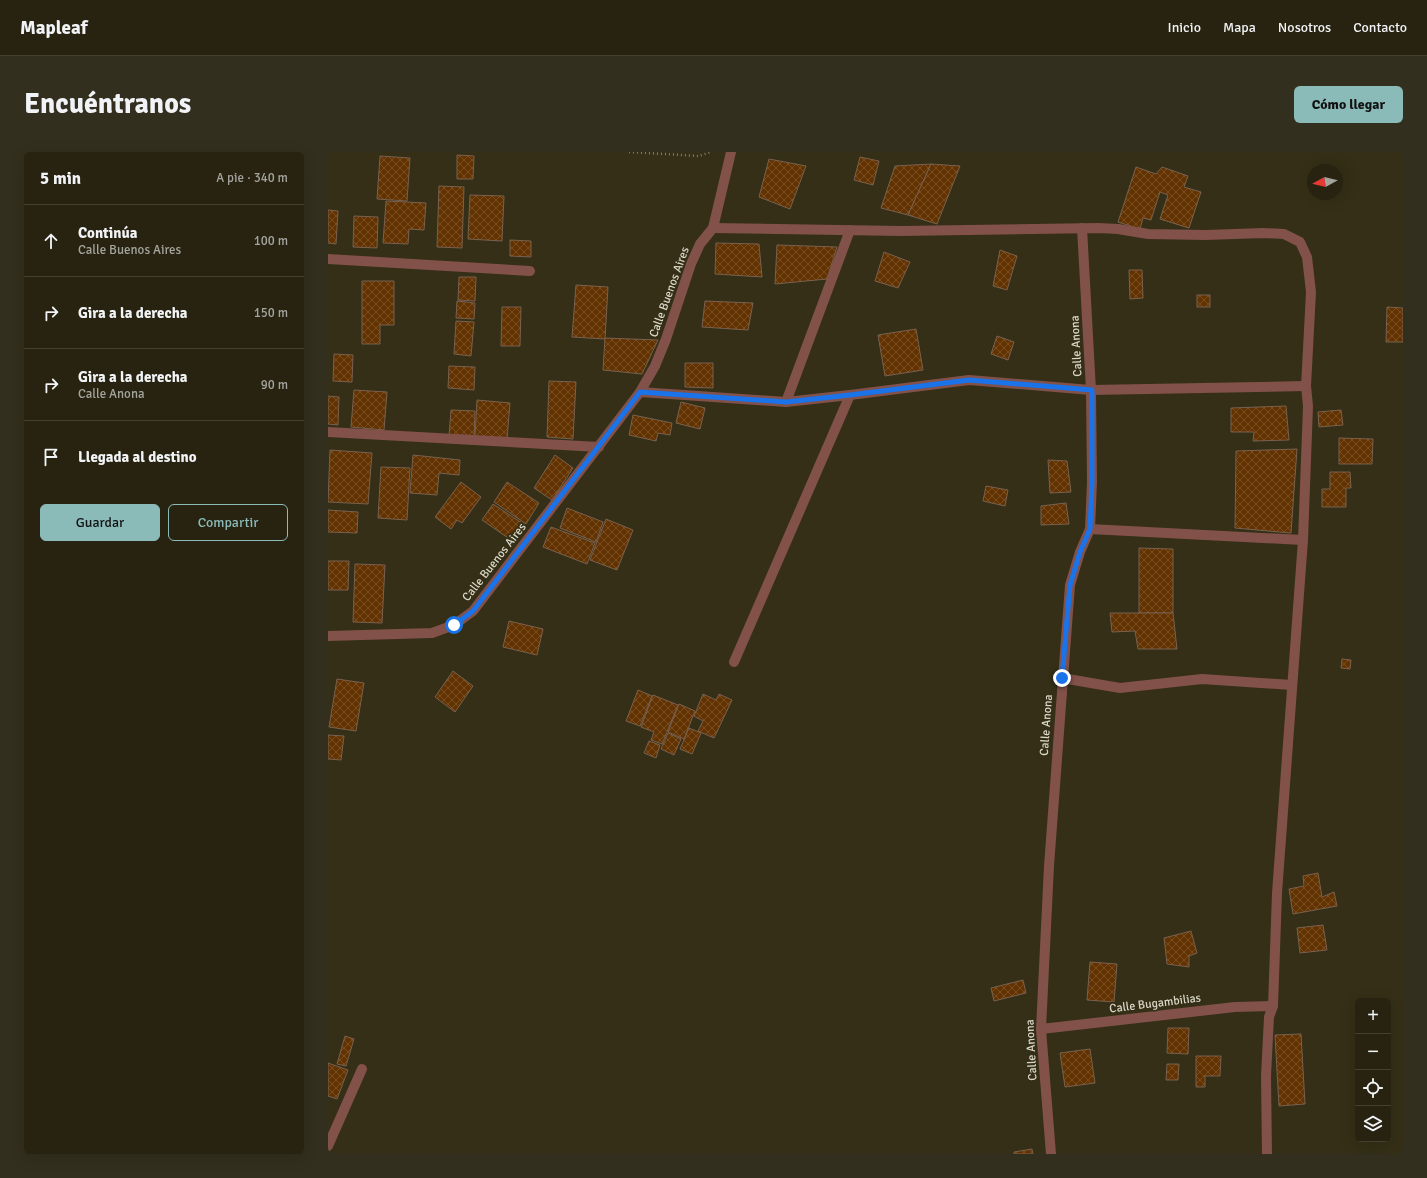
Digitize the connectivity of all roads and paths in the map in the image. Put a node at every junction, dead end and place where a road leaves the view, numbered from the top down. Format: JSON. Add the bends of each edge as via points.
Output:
{"nodes":[{"id":1,"x":629,"y":152,"type":"edge"},
{"id":2,"x":711,"y":152,"type":"edge"},
{"id":3,"x":731,"y":152,"type":"edge"},
{"id":4,"x":713,"y":228,"type":"junction"},
{"id":5,"x":1082,"y":228,"type":"junction"},
{"id":6,"x":850,"y":230,"type":"junction"},
{"id":7,"x":328,"y":259,"type":"edge"},
{"id":8,"x":530,"y":271,"type":"dead end"},
{"id":9,"x":1306,"y":386,"type":"junction"},
{"id":10,"x":1092,"y":390,"type":"junction"},
{"id":11,"x":640,"y":392,"type":"junction"},
{"id":12,"x":850,"y":395,"type":"junction"},
{"id":13,"x":786,"y":402,"type":"junction"},
{"id":14,"x":328,"y":432,"type":"edge"},
{"id":15,"x":599,"y":447,"type":"junction"},
{"id":16,"x":1090,"y":529,"type":"junction"},
{"id":17,"x":1303,"y":540,"type":"junction"},
{"id":18,"x":328,"y":636,"type":"edge"},
{"id":19,"x":734,"y":662,"type":"dead end"},
{"id":20,"x":1062,"y":678,"type":"junction"},
{"id":21,"x":1292,"y":685,"type":"junction"},
{"id":22,"x":1273,"y":1006,"type":"junction"},
{"id":23,"x":1041,"y":1029,"type":"junction"},
{"id":24,"x":362,"y":1069,"type":"dead end"},
{"id":25,"x":328,"y":1146,"type":"edge"},
{"id":26,"x":1051,"y":1154,"type":"edge"},
{"id":27,"x":1268,"y":1154,"type":"edge"}],
"edges":[{"from":1,"to":2,"type":"path","via":[[699,156]]},
{"from":3,"to":4,"type":"street"},
{"from":4,"to":6,"type":"street"},
{"from":4,"to":11,"type":"street","name":"Calle Buenos Aires","via":[[700,244],[691,264],[664,346]]},
{"from":5,"to":6,"type":"street","via":[[901,232]]},
{"from":5,"to":9,"type":"street","via":[[1118,229],[1148,234],[1284,234],[1300,242],[1307,257],[1310,292]]},
{"from":5,"to":10,"type":"street","name":"Calle Anona"},
{"from":6,"to":13,"type":"street"},
{"from":7,"to":8,"type":"street"},
{"from":9,"to":10,"type":"street"},
{"from":9,"to":17,"type":"street","via":[[1308,406]]},
{"from":10,"to":12,"type":"street","via":[[969,380]]},
{"from":10,"to":16,"type":"street","name":"Calle Anona"},
{"from":11,"to":13,"type":"street"},
{"from":11,"to":15,"type":"street","name":"Calle Buenos Aires"},
{"from":12,"to":13,"type":"street"},
{"from":12,"to":19,"type":"street"},
{"from":14,"to":15,"type":"street"},
{"from":15,"to":18,"type":"street","name":"Calle Buenos Aires","via":[[473,611],[454,625],[432,633]]},
{"from":16,"to":17,"type":"street"},
{"from":16,"to":20,"type":"street","name":"Calle Anona","via":[[1070,585]]},
{"from":17,"to":21,"type":"street"},
{"from":20,"to":21,"type":"street","via":[[1120,688],[1202,679]]},
{"from":20,"to":23,"type":"street","name":"Calle Anona"},
{"from":21,"to":22,"type":"street","via":[[1277,893]]},
{"from":22,"to":23,"type":"street","name":"Calle Bugambilias","via":[[1235,1007]]},
{"from":22,"to":27,"type":"street","via":[[1268,1017],[1266,1076]]},
{"from":23,"to":26,"type":"street","name":"Calle Anona"},
{"from":24,"to":25,"type":"street"}]}
